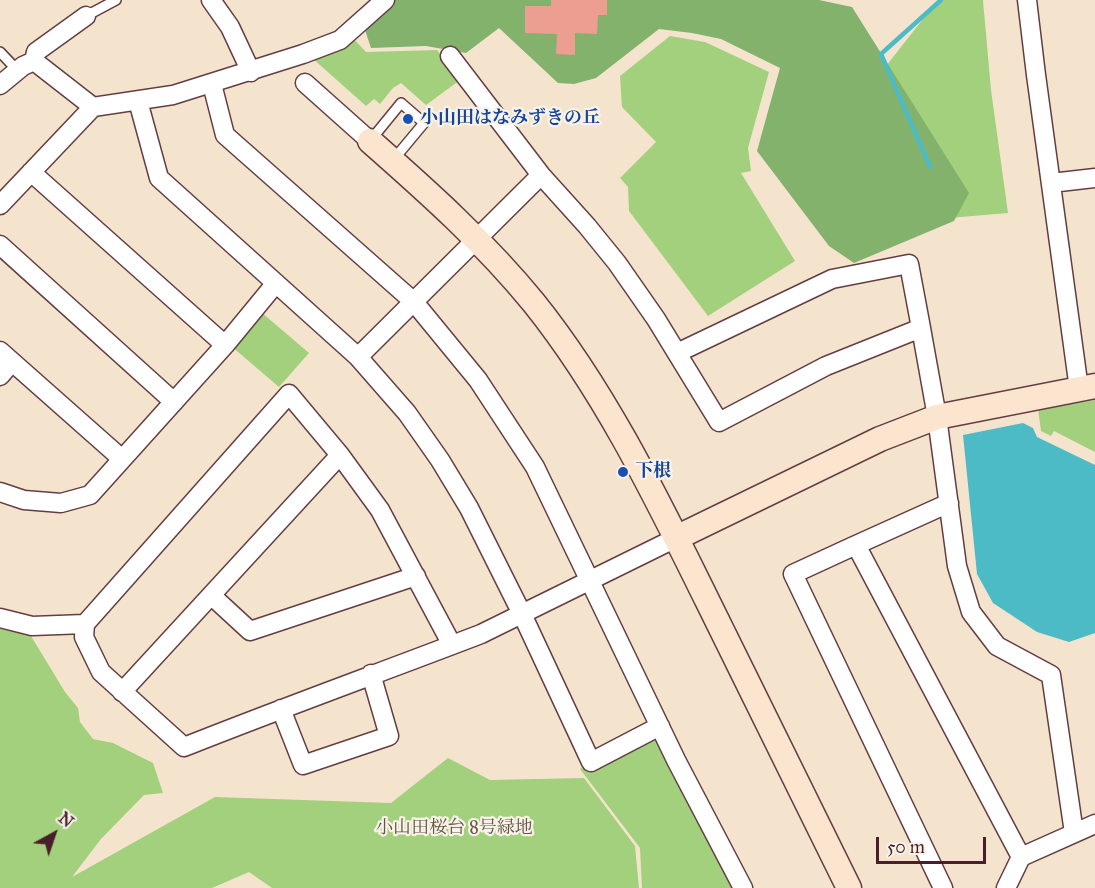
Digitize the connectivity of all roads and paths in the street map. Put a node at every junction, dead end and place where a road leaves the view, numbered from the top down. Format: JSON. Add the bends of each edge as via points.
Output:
{"nodes":[{"id":1,"x":116,"y":0,"type":"edge"},
{"id":2,"x":211,"y":0,"type":"edge"},
{"id":3,"x":385,"y":0,"type":"edge"},
{"id":4,"x":1027,"y":0,"type":"edge"},
{"id":5,"x":86,"y":16,"type":"joint"},
{"id":6,"x":0,"y":52,"type":"edge"},
{"id":7,"x":450,"y":57,"type":"dead end"},
{"id":8,"x":34,"y":62,"type":"junction"},
{"id":9,"x":18,"y":71,"type":"junction"},
{"id":10,"x":250,"y":72,"type":"junction"},
{"id":11,"x":305,"y":83,"type":"dead end"},
{"id":12,"x":212,"y":84,"type":"junction"},
{"id":13,"x":0,"y":85,"type":"edge"},
{"id":14,"x":138,"y":101,"type":"junction"},
{"id":15,"x":93,"y":107,"type":"junction"},
{"id":16,"x":370,"y":141,"type":"junction"},
{"id":17,"x":392,"y":161,"type":"junction"},
{"id":18,"x":32,"y":172,"type":"junction"},
{"id":19,"x":541,"y":175,"type":"junction"},
{"id":20,"x":1095,"y":178,"type":"edge"},
{"id":21,"x":1051,"y":183,"type":"junction"},
{"id":22,"x":0,"y":205,"type":"edge"},
{"id":23,"x":477,"y":239,"type":"junction"},
{"id":24,"x":0,"y":245,"type":"edge"},
{"id":25,"x":276,"y":283,"type":"junction"},
{"id":26,"x":414,"y":302,"type":"junction"},
{"id":27,"x":921,"y":328,"type":"junction"},
{"id":28,"x":225,"y":345,"type":"junction"},
{"id":29,"x":677,"y":353,"type":"junction"},
{"id":30,"x":358,"y":357,"type":"junction"},
{"id":31,"x":4,"y":363,"type":"edge"},
{"id":32,"x":1087,"y":388,"type":"edge"},
{"id":33,"x":174,"y":402,"type":"junction"},
{"id":34,"x":937,"y":417,"type":"junction"},
{"id":35,"x":340,"y":455,"type":"junction"},
{"id":36,"x":122,"y":459,"type":"junction"},
{"id":37,"x":0,"y":492,"type":"edge"},
{"id":38,"x":949,"y":503,"type":"junction"},
{"id":39,"x":676,"y":538,"type":"junction"},
{"id":40,"x":856,"y":545,"type":"junction"},
{"id":41,"x":416,"y":576,"type":"junction"},
{"id":42,"x":591,"y":580,"type":"junction"},
{"id":43,"x":212,"y":596,"type":"junction"},
{"id":44,"x":522,"y":614,"type":"junction"},
{"id":45,"x":0,"y":618,"type":"edge"},
{"id":46,"x":85,"y":624,"type":"junction"},
{"id":47,"x":452,"y":645,"type":"junction"},
{"id":48,"x":371,"y":674,"type":"junction"},
{"id":49,"x":122,"y":692,"type":"junction"},
{"id":50,"x":281,"y":709,"type":"junction"},
{"id":51,"x":660,"y":726,"type":"junction"},
{"id":52,"x":1095,"y":824,"type":"edge"},
{"id":53,"x":1074,"y":833,"type":"junction"},
{"id":54,"x":1021,"y":857,"type":"junction"},
{"id":55,"x":743,"y":888,"type":"edge"},
{"id":56,"x":849,"y":888,"type":"edge"},
{"id":57,"x":943,"y":888,"type":"edge"},
{"id":58,"x":1006,"y":888,"type":"edge"}],
"edges":[{"from":1,"to":5,"type":"lane"},
{"from":2,"to":10,"type":"street","via":[[230,27]]},
{"from":3,"to":10,"type":"street","via":[[340,40]]},
{"from":4,"to":21,"type":"street"},
{"from":5,"to":8,"type":"street","via":[[36,52]]},
{"from":6,"to":9,"type":"lane"},
{"from":7,"to":19,"type":"street"},
{"from":8,"to":9,"type":"street"},
{"from":8,"to":15,"type":"street"},
{"from":9,"to":13,"type":"street"},
{"from":10,"to":12,"type":"street"},
{"from":11,"to":16,"type":"street"},
{"from":12,"to":14,"type":"street"},
{"from":12,"to":26,"type":"street","via":[[225,135]]},
{"from":14,"to":15,"type":"street"},
{"from":14,"to":25,"type":"street","via":[[159,178]]},
{"from":15,"to":18,"type":"street"},
{"from":16,"to":17,"type":"street"},
{"from":16,"to":17,"type":"lane","via":[[401,103],[424,123]]},
{"from":17,"to":23,"type":"street"},
{"from":18,"to":22,"type":"street"},
{"from":18,"to":28,"type":"street"},
{"from":19,"to":23,"type":"street"},
{"from":19,"to":29,"type":"street","via":[[617,263]]},
{"from":20,"to":21,"type":"street"},
{"from":21,"to":32,"type":"street"},
{"from":23,"to":26,"type":"street"},
{"from":23,"to":39,"type":"street","via":[[533,303],[588,378]]},
{"from":24,"to":33,"type":"street"},
{"from":25,"to":28,"type":"street"},
{"from":25,"to":30,"type":"street"},
{"from":26,"to":30,"type":"street"},
{"from":26,"to":42,"type":"street","via":[[478,380],[535,467]]},
{"from":27,"to":29,"type":"street","via":[[826,366],[718,422]]},
{"from":27,"to":29,"type":"street","via":[[909,264],[831,279]]},
{"from":27,"to":34,"type":"street"},
{"from":28,"to":33,"type":"street"},
{"from":30,"to":44,"type":"street","via":[[407,413],[440,460],[469,508]]},
{"from":31,"to":36,"type":"street"},
{"from":32,"to":34,"type":"street"},
{"from":33,"to":36,"type":"street"},
{"from":34,"to":38,"type":"street"},
{"from":34,"to":39,"type":"street","via":[[840,457]]},
{"from":35,"to":41,"type":"street","via":[[380,510]]},
{"from":35,"to":43,"type":"street"},
{"from":35,"to":46,"type":"street","via":[[289,394]]},
{"from":36,"to":37,"type":"street","via":[[90,495],[61,503],[24,500]]},
{"from":38,"to":40,"type":"street"},
{"from":38,"to":53,"type":"street","via":[[957,566],[971,612],[997,646],[1051,675]]},
{"from":39,"to":42,"type":"street"},
{"from":39,"to":56,"type":"street"},
{"from":40,"to":54,"type":"street"},
{"from":40,"to":57,"type":"street","via":[[793,574]]},
{"from":41,"to":43,"type":"street","via":[[250,631]]},
{"from":41,"to":47,"type":"street"},
{"from":42,"to":44,"type":"street"},
{"from":42,"to":51,"type":"street"},
{"from":43,"to":49,"type":"street"},
{"from":44,"to":47,"type":"street"},
{"from":44,"to":51,"type":"street","via":[[591,762]]},
{"from":45,"to":46,"type":"street","via":[[32,626]]},
{"from":46,"to":49,"type":"street","via":[[84,637],[101,672]]},
{"from":47,"to":48,"type":"street"},
{"from":48,"to":50,"type":"street"},
{"from":48,"to":50,"type":"street","via":[[389,736],[303,765]]},
{"from":49,"to":50,"type":"street","via":[[184,747]]},
{"from":51,"to":55,"type":"street"},
{"from":52,"to":53,"type":"street"},
{"from":53,"to":54,"type":"street"},
{"from":54,"to":58,"type":"street"}]}
